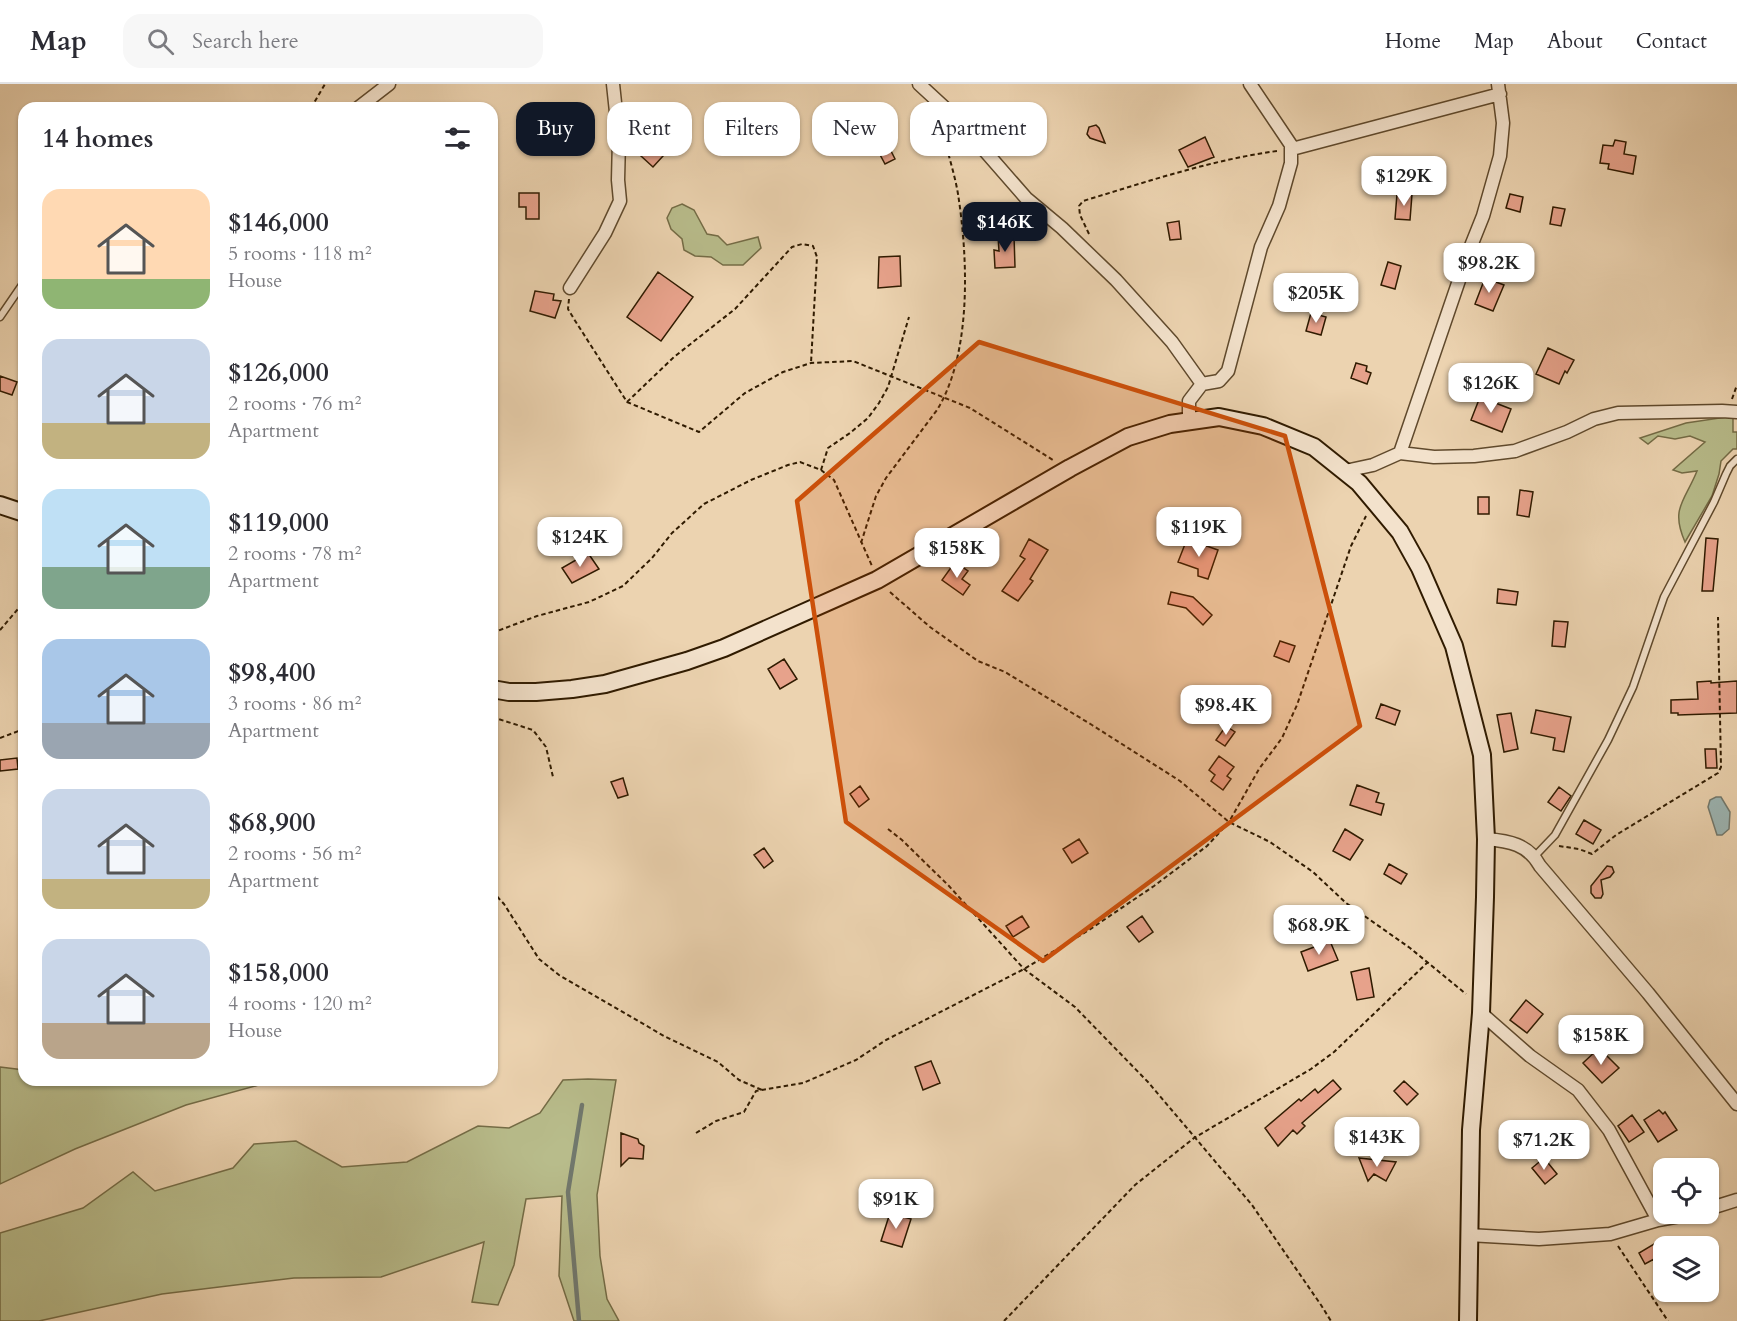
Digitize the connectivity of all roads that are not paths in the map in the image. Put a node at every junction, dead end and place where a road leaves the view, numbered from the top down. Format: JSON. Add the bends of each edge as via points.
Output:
{"nodes":[{"id":1,"x":389,"y":84,"type":"edge"},
{"id":2,"x":613,"y":84,"type":"edge"},
{"id":3,"x":919,"y":84,"type":"edge"},
{"id":4,"x":1250,"y":84,"type":"edge"},
{"id":5,"x":1499,"y":89,"type":"edge"},
{"id":6,"x":367,"y":102,"type":"edge"},
{"id":7,"x":1292,"y":149,"type":"junction"},
{"id":8,"x":570,"y":288,"type":"road end"},
{"id":9,"x":18,"y":291,"type":"edge"},
{"id":10,"x":0,"y":317,"type":"edge"},
{"id":11,"x":1202,"y":384,"type":"junction"},
{"id":12,"x":1737,"y":412,"type":"edge"},
{"id":13,"x":1189,"y":420,"type":"junction"},
{"id":14,"x":1400,"y":453,"type":"junction"},
{"id":15,"x":1737,"y":459,"type":"edge"},
{"id":16,"x":1345,"y":471,"type":"junction"},
{"id":17,"x":0,"y":505,"type":"edge"},
{"id":18,"x":18,"y":511,"type":"edge"},
{"id":19,"x":498,"y":690,"type":"edge"},
{"id":20,"x":1486,"y":839,"type":"junction"},
{"id":21,"x":1535,"y":856,"type":"junction"},
{"id":22,"x":1480,"y":1013,"type":"junction"},
{"id":23,"x":1737,"y":1104,"type":"edge"},
{"id":24,"x":1737,"y":1200,"type":"edge"},
{"id":25,"x":1719,"y":1206,"type":"edge"},
{"id":26,"x":1653,"y":1211,"type":"edge"},
{"id":27,"x":1653,"y":1221,"type":"edge"},
{"id":28,"x":1468,"y":1235,"type":"junction"},
{"id":29,"x":1468,"y":1321,"type":"edge"}],
"edges":[{"from":1,"to":6,"type":"street"},
{"from":2,"to":8,"type":"street","via":[[620,201]]},
{"from":3,"to":11,"type":"street","via":[[958,120],[1026,198],[1116,280],[1172,342]]},
{"from":4,"to":7,"type":"street"},
{"from":5,"to":7,"type":"street"},
{"from":5,"to":14,"type":"street","via":[[1503,123],[1500,156],[1483,216]]},
{"from":7,"to":11,"type":"street","via":[[1279,206],[1261,247],[1228,371],[1219,381]]},
{"from":9,"to":10,"type":"lane"},
{"from":11,"to":13,"type":"street","via":[[1189,401]]},
{"from":12,"to":14,"type":"street","via":[[1618,413],[1515,451],[1434,457]]},
{"from":13,"to":16,"type":"main road","via":[[1219,417],[1263,426],[1314,447]]},
{"from":13,"to":19,"type":"main road","via":[[1128,437],[877,579],[724,648],[605,684],[572,689]]},
{"from":14,"to":16,"type":"street","via":[[1373,465]]},
{"from":15,"to":21,"type":"lane","via":[[1730,465],[1664,597],[1633,687],[1608,740],[1555,835]]},
{"from":16,"to":20,"type":"main road","via":[[1400,532],[1454,646],[1482,755]]},
{"from":17,"to":18,"type":"main road"},
{"from":20,"to":21,"type":"street","via":[[1510,841]]},
{"from":20,"to":22,"type":"main road"},
{"from":21,"to":23,"type":"street"},
{"from":22,"to":26,"type":"street","via":[[1578,1090],[1609,1130]]},
{"from":22,"to":28,"type":"main road"},
{"from":24,"to":25,"type":"street"},
{"from":27,"to":28,"type":"street","via":[[1610,1233],[1539,1239]]},
{"from":28,"to":29,"type":"main road"}]}
